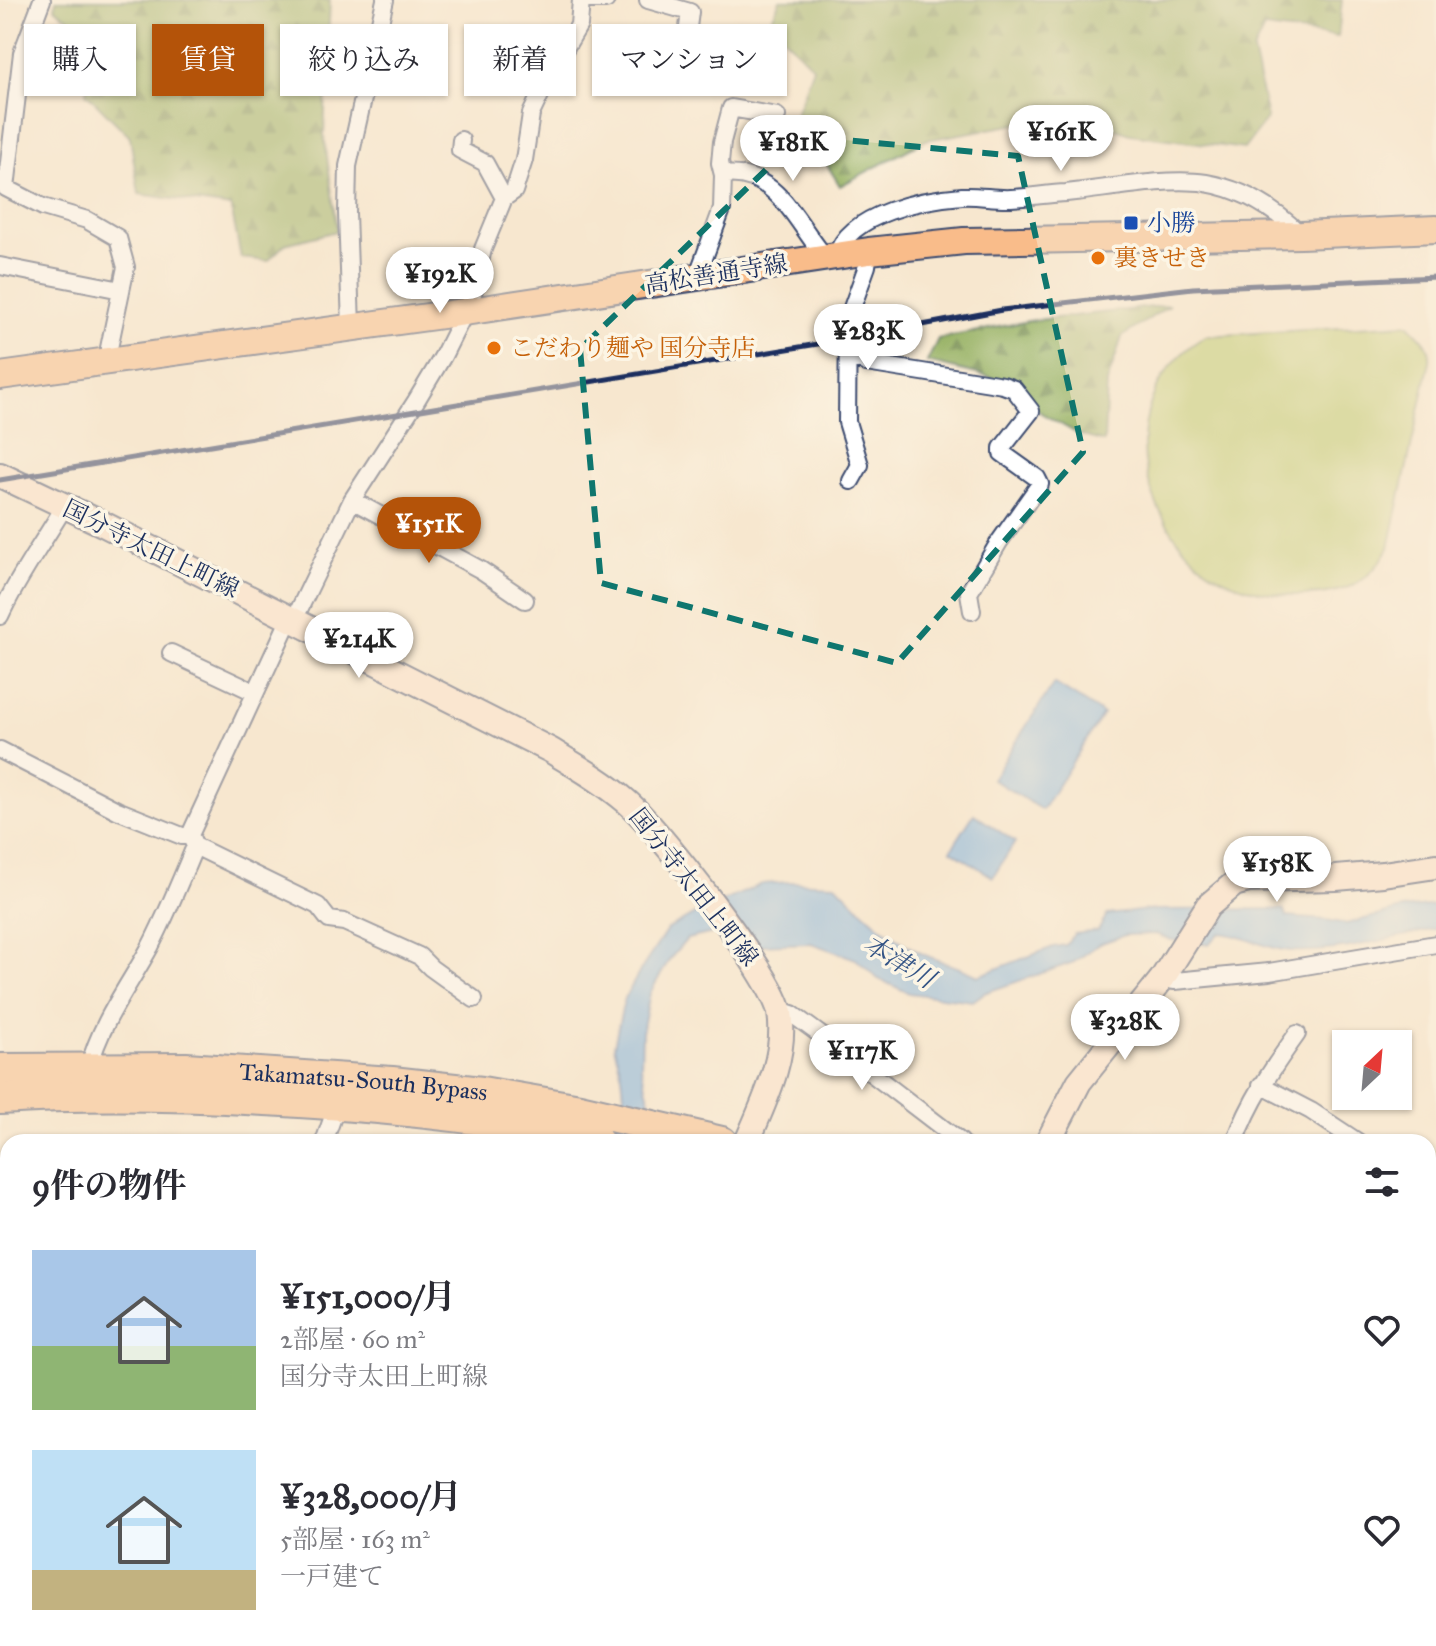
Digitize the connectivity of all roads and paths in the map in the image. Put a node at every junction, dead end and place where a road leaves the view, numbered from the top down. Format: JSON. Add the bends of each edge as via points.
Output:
{"nodes":[{"id":1,"x":42,"y":0,"type":"edge"},
{"id":2,"x":385,"y":0,"type":"edge"},
{"id":3,"x":584,"y":0,"type":"edge"},
{"id":4,"x":606,"y":0,"type":"edge"},
{"id":5,"x":648,"y":0,"type":"edge"},
{"id":6,"x":688,"y":24,"type":"edge"},
{"id":7,"x":8,"y":98,"type":"edge"},
{"id":8,"x":777,"y":116,"type":"dead end"},
{"id":9,"x":461,"y":140,"type":"dead end"},
{"id":10,"x":723,"y":175,"type":"junction"},
{"id":11,"x":3,"y":187,"type":"edge"},
{"id":12,"x":504,"y":198,"type":"junction"},
{"id":13,"x":1436,"y":229,"type":"edge"},
{"id":14,"x":1301,"y":235,"type":"junction"},
{"id":15,"x":869,"y":251,"type":"junction"},
{"id":16,"x":830,"y":256,"type":"junction"},
{"id":17,"x":0,"y":266,"type":"edge"},
{"id":18,"x":697,"y":277,"type":"junction"},
{"id":19,"x":121,"y":290,"type":"junction"},
{"id":20,"x":464,"y":312,"type":"junction"},
{"id":21,"x":351,"y":326,"type":"junction"},
{"id":22,"x":848,"y":355,"type":"junction"},
{"id":23,"x":109,"y":359,"type":"junction"},
{"id":24,"x":0,"y":376,"type":"edge"},
{"id":25,"x":0,"y":475,"type":"edge"},
{"id":26,"x":851,"y":481,"type":"dead end"},
{"id":27,"x":352,"y":500,"type":"junction"},
{"id":28,"x":64,"y":507,"type":"junction"},
{"id":29,"x":5,"y":592,"type":"edge"},
{"id":30,"x":525,"y":600,"type":"dead end"},
{"id":31,"x":972,"y":611,"type":"dead end"},
{"id":32,"x":0,"y":616,"type":"edge"},
{"id":33,"x":292,"y":619,"type":"junction"},
{"id":34,"x":171,"y":653,"type":"dead end"},
{"id":35,"x":254,"y":692,"type":"junction"},
{"id":36,"x":0,"y":750,"type":"edge"},
{"id":37,"x":192,"y":840,"type":"junction"},
{"id":38,"x":1436,"y":866,"type":"edge"},
{"id":39,"x":1436,"y":944,"type":"edge"},
{"id":40,"x":1167,"y":972,"type":"junction"},
{"id":41,"x":474,"y":999,"type":"dead end"},
{"id":42,"x":780,"y":1010,"type":"junction"},
{"id":43,"x":1297,"y":1034,"type":"dead end"},
{"id":44,"x":89,"y":1067,"type":"junction"},
{"id":45,"x":0,"y":1069,"type":"edge"},
{"id":46,"x":1261,"y":1085,"type":"junction"},
{"id":47,"x":0,"y":1099,"type":"edge"},
{"id":48,"x":337,"y":1105,"type":"junction"},
{"id":49,"x":327,"y":1134,"type":"edge"},
{"id":50,"x":564,"y":1134,"type":"edge"},
{"id":51,"x":692,"y":1134,"type":"edge"},
{"id":52,"x":750,"y":1134,"type":"edge"},
{"id":53,"x":950,"y":1134,"type":"edge"},
{"id":54,"x":1052,"y":1134,"type":"edge"},
{"id":55,"x":1238,"y":1134,"type":"edge"},
{"id":56,"x":1346,"y":1134,"type":"edge"}],
"edges":[{"from":1,"to":7,"type":"street"},
{"from":2,"to":21,"type":"street","via":[[348,166]]},
{"from":3,"to":4,"type":"street"},
{"from":3,"to":12,"type":"street","via":[[579,25],[531,114],[514,191]]},
{"from":5,"to":6,"type":"street","via":[[690,12]]},
{"from":7,"to":11,"type":"street"},
{"from":8,"to":10,"type":"street","via":[[731,108],[722,142]]},
{"from":9,"to":12,"type":"street","via":[[460,150],[485,163]]},
{"from":10,"to":16,"type":"street","via":[[740,173],[765,183]]},
{"from":10,"to":18,"type":"street","via":[[722,209]]},
{"from":11,"to":19,"type":"street","via":[[118,238],[126,267]]},
{"from":12,"to":20,"type":"street"},
{"from":13,"to":14,"type":"main road","name":"高松善通寺線"},
{"from":14,"to":15,"type":"main road","name":"高松善通寺線","via":[[964,241]]},
{"from":14,"to":16,"type":"street","via":[[1278,214],[1231,189],[1174,182],[920,203],[869,221],[848,234]]},
{"from":15,"to":16,"type":"main road","name":"高松善通寺線"},
{"from":15,"to":22,"type":"street","via":[[848,319]]},
{"from":16,"to":18,"type":"main road","name":"高松善通寺線"},
{"from":17,"to":19,"type":"street"},
{"from":18,"to":20,"type":"main road","name":"高松善通寺線"},
{"from":19,"to":23,"type":"street"},
{"from":20,"to":21,"type":"main road","name":"高松善通寺線"},
{"from":20,"to":27,"type":"street","via":[[443,356]]},
{"from":21,"to":23,"type":"main road","name":"高松善通寺線"},
{"from":22,"to":26,"type":"street","via":[[847,422],[860,465]]},
{"from":22,"to":31,"type":"street","via":[[866,363],[1003,385],[1014,389],[1031,411],[1002,453],[1040,484],[969,593]]},
{"from":23,"to":24,"type":"main road","name":"高松善通寺線"},
{"from":25,"to":28,"type":"main road","name":"国分寺太田上町線"},
{"from":27,"to":30,"type":"street"},
{"from":27,"to":33,"type":"street"},
{"from":28,"to":29,"type":"street","via":[[28,568]]},
{"from":28,"to":33,"type":"main road","name":"国分寺太田上町線"},
{"from":29,"to":32,"type":"street"},
{"from":33,"to":35,"type":"street"},
{"from":33,"to":42,"type":"main road","name":"国分寺太田上町線","via":[[550,750],[628,802],[755,962]]},
{"from":34,"to":35,"type":"street"},
{"from":35,"to":37,"type":"street"},
{"from":36,"to":37,"type":"street","via":[[117,810]]},
{"from":37,"to":41,"type":"street","via":[[318,906],[329,920],[419,956]]},
{"from":37,"to":44,"type":"street","via":[[180,883],[95,1044]]},
{"from":38,"to":40,"type":"main road","via":[[1234,884],[1208,906]]},
{"from":39,"to":40,"type":"street","via":[[1269,972],[1175,981]]},
{"from":40,"to":54,"type":"main road","via":[[1079,1082]]},
{"from":42,"to":52,"type":"main road","name":"国分寺太田上町線","via":[[776,1063]]},
{"from":42,"to":53,"type":"street"},
{"from":43,"to":46,"type":"street"},
{"from":44,"to":45,"type":"highway","name":"Takamatsu-South Bypass"},
{"from":44,"to":51,"type":"highway","name":"Takamatsu-South Bypass","via":[[350,1078],[482,1092]]},
{"from":46,"to":55,"type":"street"},
{"from":46,"to":56,"type":"street"},
{"from":47,"to":48,"type":"highway","name":"Takamatsu-South Bypass","via":[[185,1097]]},
{"from":48,"to":49,"type":"street"},
{"from":48,"to":50,"type":"highway","name":"Takamatsu-South Bypass"}]}
